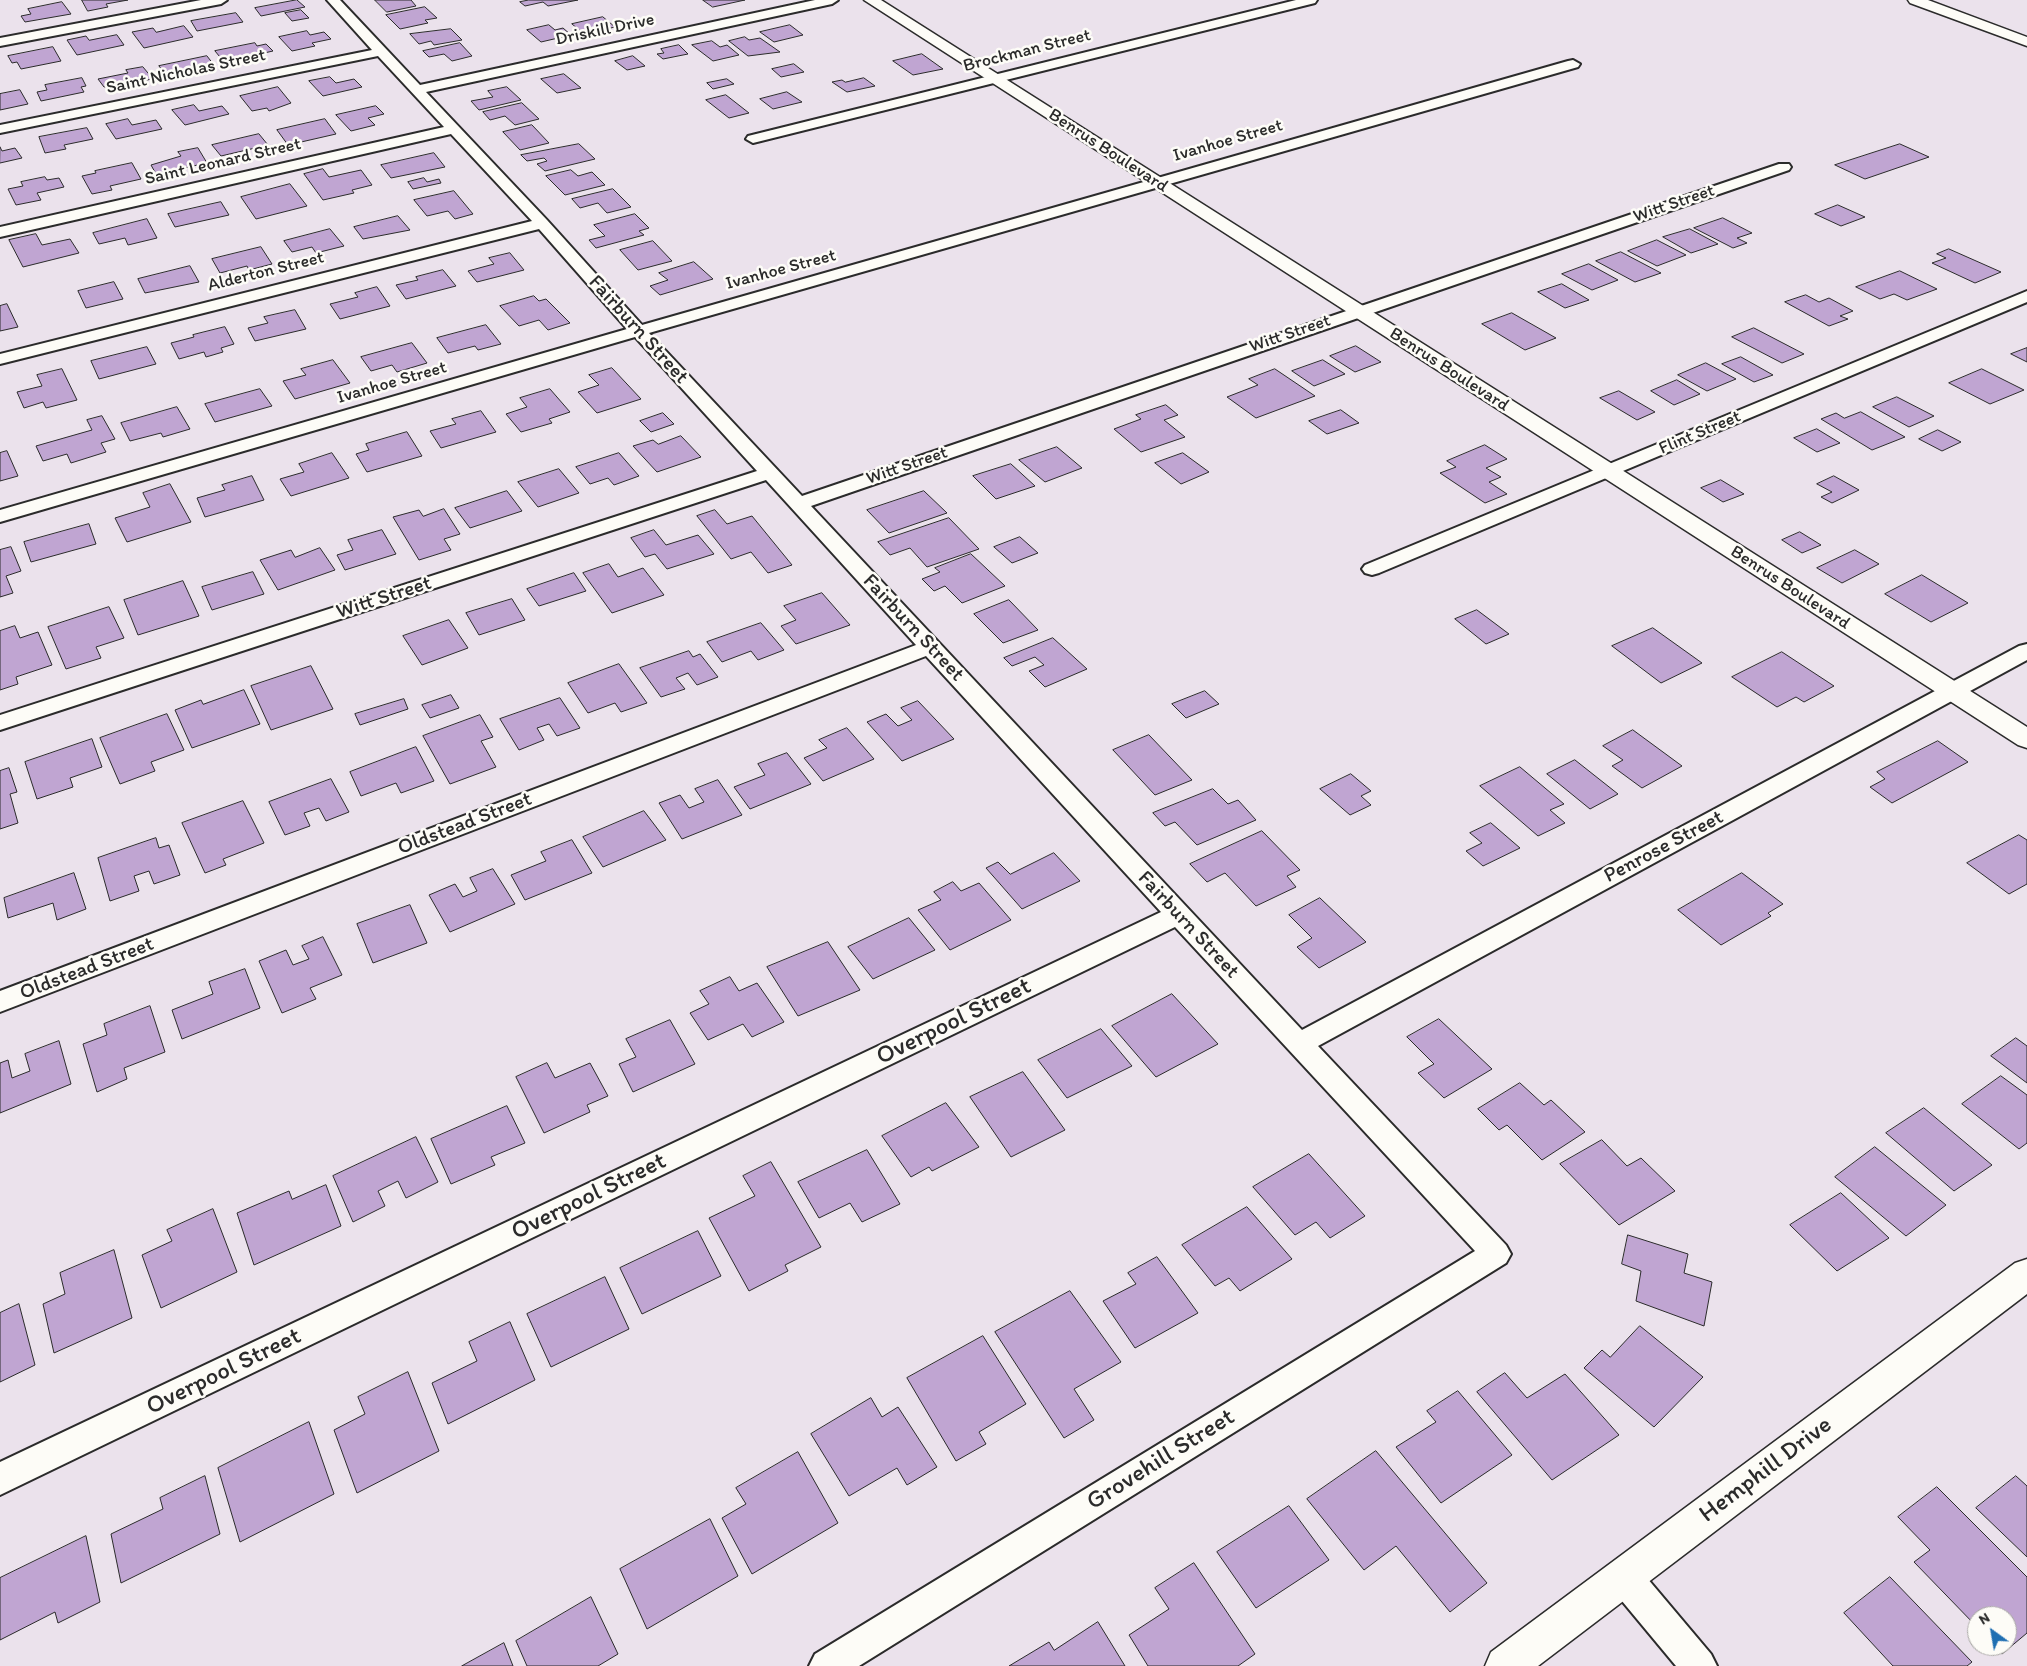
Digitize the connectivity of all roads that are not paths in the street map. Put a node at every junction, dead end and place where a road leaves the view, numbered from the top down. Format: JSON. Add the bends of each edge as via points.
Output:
{"nodes":[{"id":1,"x":222,"y":0,"type":"edge"},
{"id":2,"x":332,"y":0,"type":"edge"},
{"id":3,"x":832,"y":0,"type":"edge"},
{"id":4,"x":872,"y":0,"type":"edge"},
{"id":5,"x":1311,"y":0,"type":"edge"},
{"id":6,"x":1915,"y":0,"type":"edge"},
{"id":7,"x":0,"y":42,"type":"edge"},
{"id":8,"x":2027,"y":42,"type":"edge"},
{"id":9,"x":380,"y":52,"type":"junction"},
{"id":10,"x":1573,"y":64,"type":"dead end"},
{"id":11,"x":994,"y":78,"type":"junction"},
{"id":12,"x":415,"y":90,"type":"junction"},
{"id":13,"x":454,"y":128,"type":"junction"},
{"id":14,"x":0,"y":129,"type":"edge"},
{"id":15,"x":753,"y":139,"type":"dead end"},
{"id":16,"x":1784,"y":167,"type":"dead end"},
{"id":17,"x":1156,"y":182,"type":"junction"},
{"id":18,"x":542,"y":223,"type":"junction"},
{"id":19,"x":0,"y":232,"type":"edge"},
{"id":20,"x":2027,"y":296,"type":"edge"},
{"id":21,"x":1358,"y":311,"type":"junction"},
{"id":22,"x":640,"y":332,"type":"junction"},
{"id":23,"x":0,"y":359,"type":"edge"},
{"id":24,"x":1608,"y":472,"type":"junction"},
{"id":25,"x":769,"y":473,"type":"junction"},
{"id":26,"x":798,"y":504,"type":"junction"},
{"id":27,"x":0,"y":516,"type":"edge"},
{"id":28,"x":1372,"y":569,"type":"dead end"},
{"id":29,"x":930,"y":647,"type":"junction"},
{"id":30,"x":2027,"y":650,"type":"edge"},
{"id":31,"x":1952,"y":692,"type":"junction"},
{"id":32,"x":0,"y":723,"type":"edge"},
{"id":33,"x":2027,"y":739,"type":"edge"},
{"id":34,"x":1178,"y":915,"type":"junction"},
{"id":35,"x":0,"y":1002,"type":"edge"},
{"id":36,"x":1300,"y":1043,"type":"junction"},
{"id":37,"x":1496,"y":1254,"type":"joint"},
{"id":38,"x":2027,"y":1274,"type":"edge"},
{"id":39,"x":0,"y":1479,"type":"edge"},
{"id":40,"x":1624,"y":1577,"type":"junction"},
{"id":41,"x":827,"y":1666,"type":"edge"},
{"id":42,"x":1505,"y":1666,"type":"edge"},
{"id":43,"x":1699,"y":1666,"type":"edge"}],
"edges":[{"from":1,"to":7,"type":"street"},
{"from":2,"to":9,"type":"street","name":"Fairburn Street"},
{"from":3,"to":12,"type":"street","name":"Driskill Drive"},
{"from":4,"to":11,"type":"street","name":"Benrus Boulevard"},
{"from":5,"to":11,"type":"street","name":"Brockman Street"},
{"from":6,"to":8,"type":"street"},
{"from":9,"to":12,"type":"street","name":"Fairburn Street"},
{"from":9,"to":14,"type":"street","name":"Saint Nicholas Street"},
{"from":10,"to":17,"type":"street","name":"Ivanhoe Street"},
{"from":11,"to":15,"type":"street","name":"Brockman Street"},
{"from":11,"to":17,"type":"street","name":"Benrus Boulevard"},
{"from":12,"to":13,"type":"street","name":"Fairburn Street"},
{"from":13,"to":18,"type":"street","name":"Fairburn Street"},
{"from":13,"to":19,"type":"street","name":"Saint Leonard Street"},
{"from":16,"to":21,"type":"street","name":"Witt Street"},
{"from":17,"to":21,"type":"street","name":"Benrus Boulevard"},
{"from":17,"to":22,"type":"street","name":"Ivanhoe Street"},
{"from":18,"to":22,"type":"street","name":"Fairburn Street"},
{"from":18,"to":23,"type":"street","name":"Alderton Street"},
{"from":20,"to":24,"type":"street","name":"Flint Street"},
{"from":21,"to":24,"type":"street","name":"Benrus Boulevard"},
{"from":21,"to":26,"type":"street","name":"Witt Street"},
{"from":22,"to":25,"type":"street","name":"Fairburn Street"},
{"from":22,"to":27,"type":"street","name":"Ivanhoe Street"},
{"from":24,"to":28,"type":"street","name":"Flint Street"},
{"from":24,"to":31,"type":"street","name":"Benrus Boulevard"},
{"from":25,"to":26,"type":"street","name":"Fairburn Street"},
{"from":25,"to":32,"type":"street","name":"Witt Street"},
{"from":26,"to":29,"type":"street","name":"Fairburn Street"},
{"from":29,"to":34,"type":"street","name":"Fairburn Street"},
{"from":29,"to":35,"type":"street","name":"Oldstead Street"},
{"from":30,"to":31,"type":"street","name":"Penrose Street"},
{"from":31,"to":33,"type":"street","name":"Benrus Boulevard"},
{"from":31,"to":36,"type":"street","name":"Penrose Street"},
{"from":34,"to":36,"type":"street","name":"Fairburn Street"},
{"from":34,"to":39,"type":"street","name":"Overpool Street"},
{"from":36,"to":37,"type":"street","name":"Fairburn Street"},
{"from":37,"to":41,"type":"street","name":"Grovehill Street"},
{"from":38,"to":40,"type":"street","name":"Hemphill Drive"},
{"from":40,"to":42,"type":"street","name":"Hemphill Drive"},
{"from":40,"to":43,"type":"street"}]}
